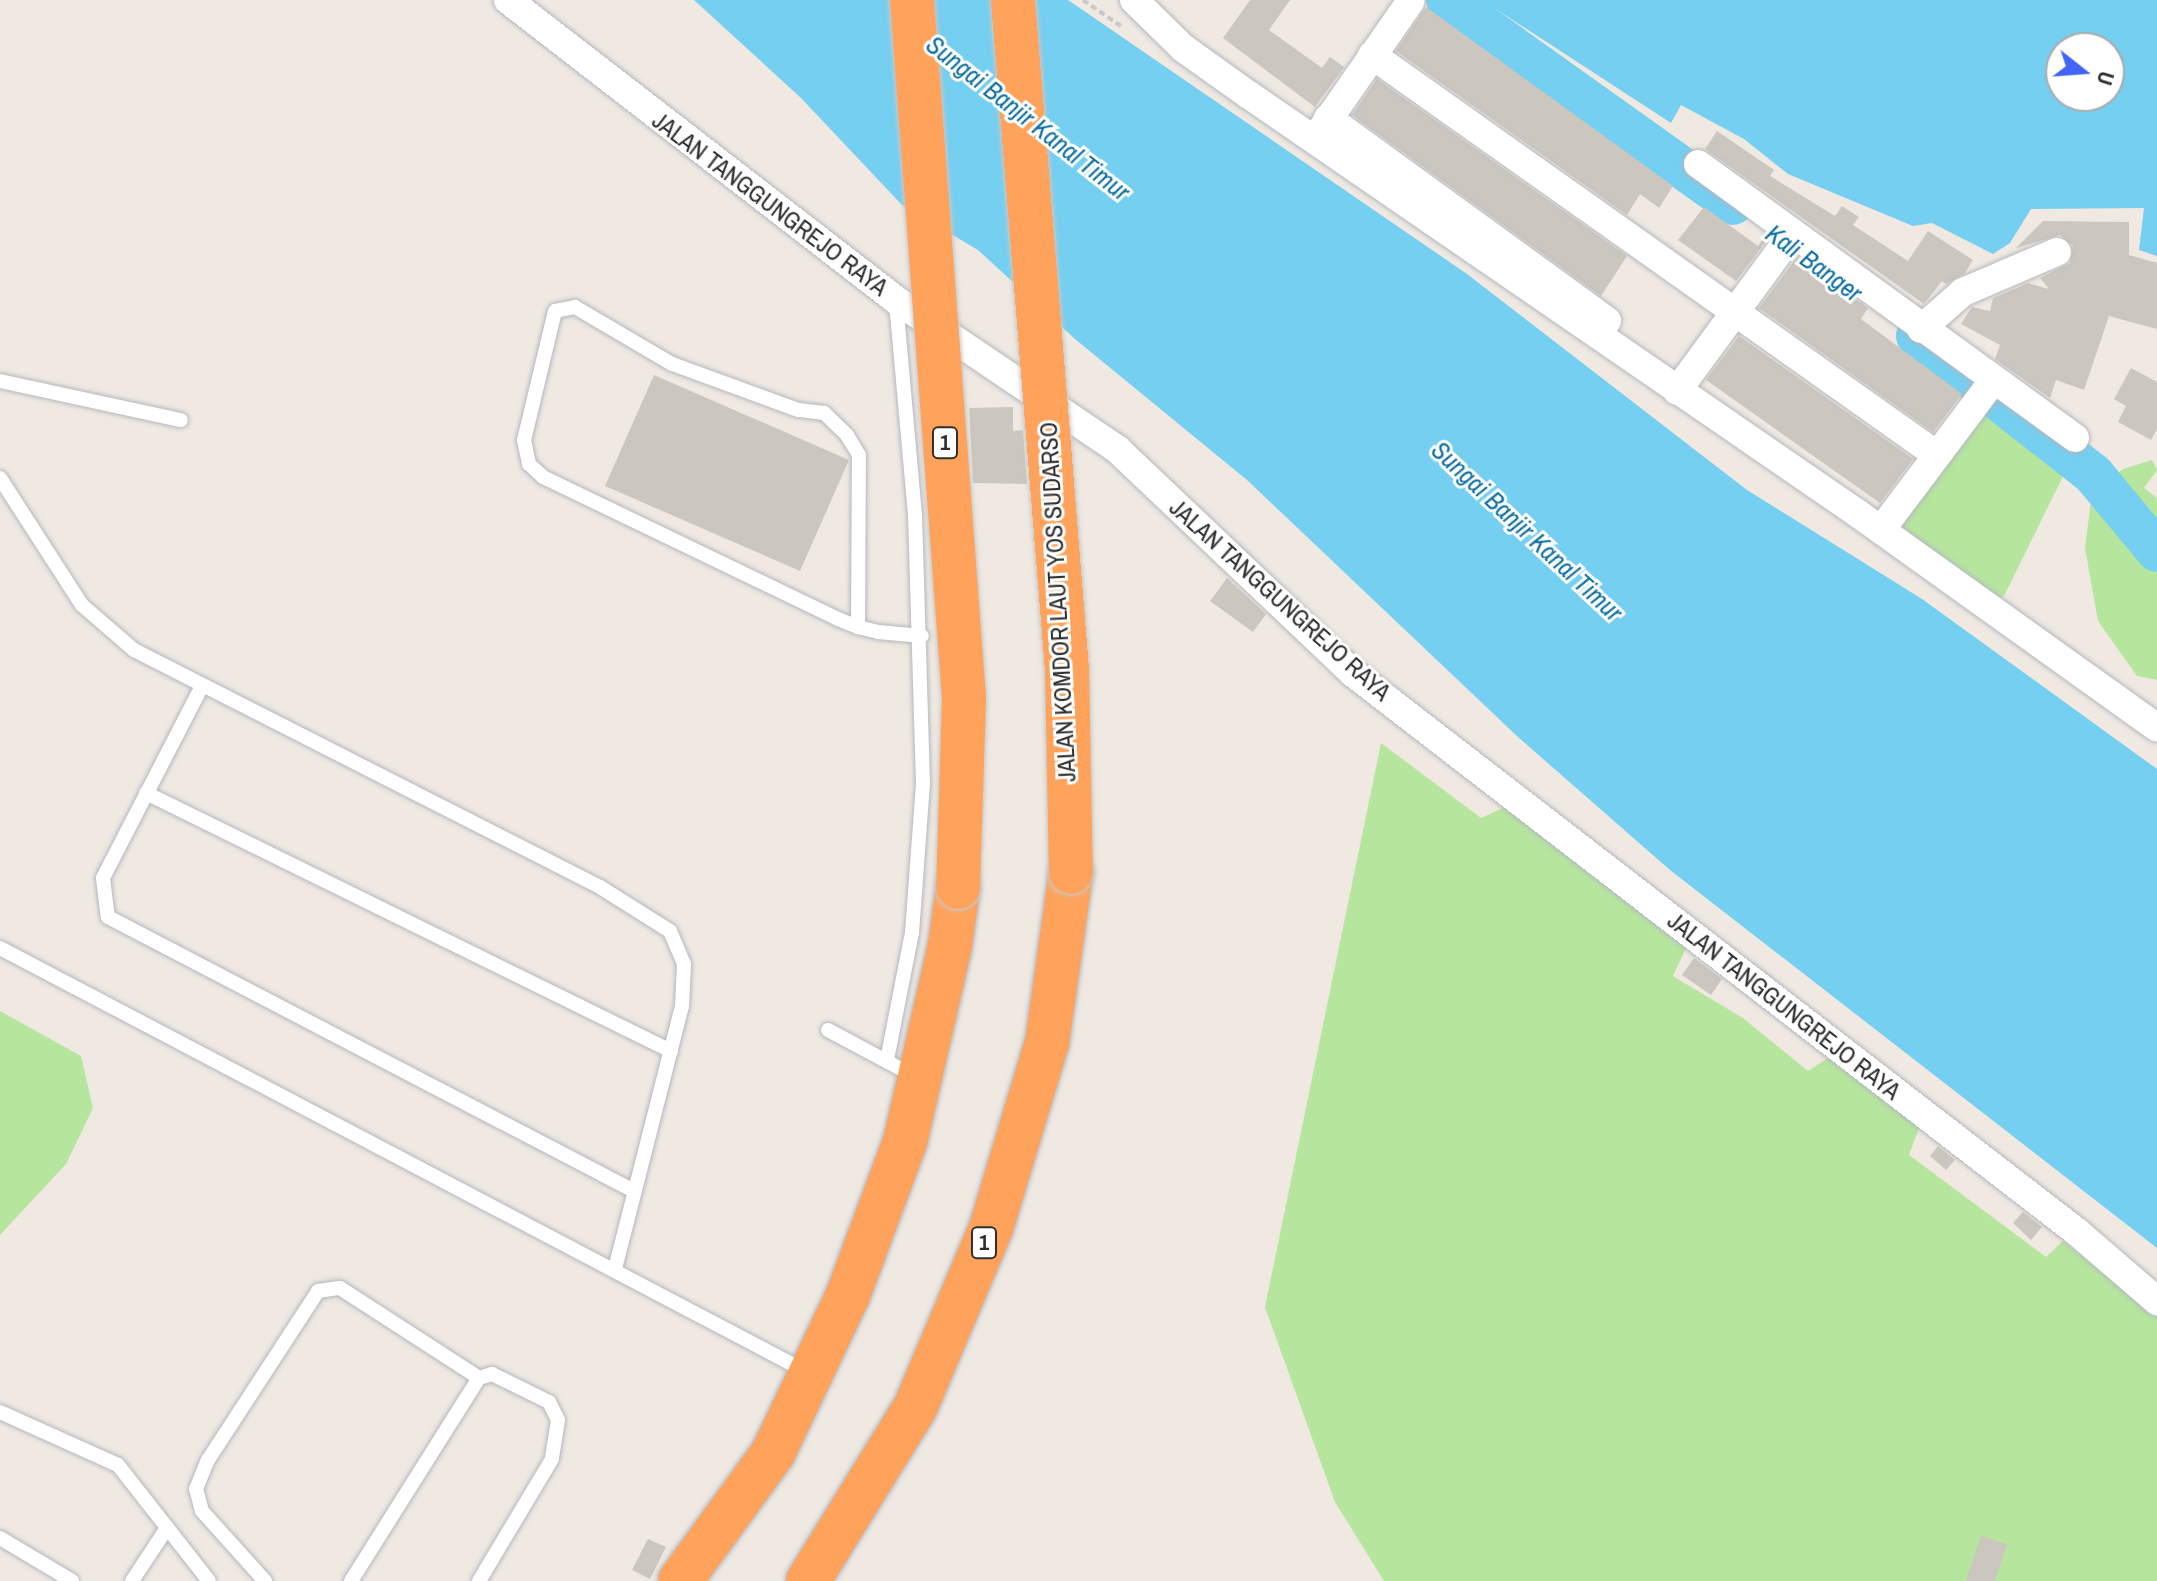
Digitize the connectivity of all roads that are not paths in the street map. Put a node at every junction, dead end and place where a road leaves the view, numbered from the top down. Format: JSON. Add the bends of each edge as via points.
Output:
{"nodes":[{"id":1,"x":508,"y":0,"type":"edge"},
{"id":2,"x":912,"y":0,"type":"edge"},
{"id":3,"x":1013,"y":0,"type":"edge"},
{"id":4,"x":1134,"y":0,"type":"edge"},
{"id":5,"x":1410,"y":2,"type":"dead end"},
{"id":6,"x":1372,"y":55,"type":"junction"},
{"id":7,"x":1321,"y":129,"type":"junction"},
{"id":8,"x":1698,"y":164,"type":"dead end"},
{"id":9,"x":1793,"y":233,"type":"junction"},
{"id":10,"x":2057,"y":252,"type":"dead end"},
{"id":11,"x":896,"y":300,"type":"junction"},
{"id":12,"x":1734,"y":312,"type":"junction"},
{"id":13,"x":1921,"y":329,"type":"junction"},
{"id":14,"x":0,"y":381,"type":"edge"},
{"id":15,"x":1992,"y":382,"type":"junction"},
{"id":16,"x":1682,"y":385,"type":"junction"},
{"id":17,"x":181,"y":420,"type":"dead end"},
{"id":18,"x":2075,"y":438,"type":"dead end"},
{"id":19,"x":1937,"y":455,"type":"junction"},
{"id":20,"x":0,"y":478,"type":"edge"},
{"id":21,"x":1886,"y":524,"type":"junction"},
{"id":22,"x":858,"y":627,"type":"junction"},
{"id":23,"x":922,"y":636,"type":"junction"},
{"id":24,"x":202,"y":686,"type":"junction"},
{"id":25,"x":2157,"y":728,"type":"edge"},
{"id":26,"x":146,"y":793,"type":"junction"},
{"id":27,"x":0,"y":948,"type":"edge"},
{"id":28,"x":828,"y":1030,"type":"dead end"},
{"id":29,"x":671,"y":1051,"type":"junction"},
{"id":30,"x":904,"y":1070,"type":"junction"},
{"id":31,"x":632,"y":1190,"type":"junction"},
{"id":32,"x":615,"y":1268,"type":"junction"},
{"id":33,"x":2157,"y":1301,"type":"edge"},
{"id":34,"x":811,"y":1374,"type":"junction"},
{"id":35,"x":479,"y":1378,"type":"junction"},
{"id":36,"x":0,"y":1412,"type":"edge"},
{"id":37,"x":165,"y":1531,"type":"junction"},
{"id":38,"x":0,"y":1538,"type":"edge"},
{"id":39,"x":72,"y":1581,"type":"edge"},
{"id":40,"x":132,"y":1581,"type":"edge"},
{"id":41,"x":209,"y":1581,"type":"edge"},
{"id":42,"x":265,"y":1581,"type":"edge"},
{"id":43,"x":351,"y":1581,"type":"edge"},
{"id":44,"x":479,"y":1581,"type":"edge"},
{"id":45,"x":680,"y":1581,"type":"edge"},
{"id":46,"x":808,"y":1581,"type":"edge"}],
"edges":[{"from":1,"to":11,"type":"street","name":"JALAN TANGGUNGREJO RAYA"},
{"from":2,"to":30,"type":"highway","number":"1","bridge":true,"via":[[964,698],[958,887]]},
{"from":3,"to":46,"type":"highway","name":"JALAN KOMDOR LAUT YOS SUDARSO","number":"1","bridge":true,"via":[[1067,669],[1071,872],[1047,1043],[991,1228],[915,1408]]},
{"from":4,"to":7,"type":"street","via":[[1183,48]]},
{"from":5,"to":6,"type":"street"},
{"from":6,"to":7,"type":"street"},
{"from":6,"to":12,"type":"street"},
{"from":7,"to":16,"type":"street"},
{"from":8,"to":9,"type":"street"},
{"from":9,"to":12,"type":"street"},
{"from":9,"to":13,"type":"street"},
{"from":10,"to":13,"type":"street","via":[[1963,292]]},
{"from":11,"to":23,"type":"lane"},
{"from":11,"to":33,"type":"street","name":"JALAN TANGGUNGREJO RAYA","via":[[1118,450],[1353,673],[2077,1232]]},
{"from":12,"to":16,"type":"street"},
{"from":12,"to":19,"type":"street"},
{"from":13,"to":15,"type":"street"},
{"from":14,"to":17,"type":"lane"},
{"from":15,"to":18,"type":"street"},
{"from":15,"to":19,"type":"street"},
{"from":16,"to":21,"type":"street"},
{"from":19,"to":21,"type":"street"},
{"from":20,"to":24,"type":"lane","via":[[82,605],[134,650]]},
{"from":21,"to":25,"type":"street"},
{"from":22,"to":22,"type":"lane","via":[[543,477],[529,464],[524,440],[555,311],[575,307],[672,364],[798,410],[824,413],[847,435],[859,455]]},
{"from":22,"to":23,"type":"lane"},
{"from":23,"to":30,"type":"lane","via":[[920,837]]},
{"from":24,"to":26,"type":"lane"},
{"from":24,"to":29,"type":"lane","via":[[600,887],[670,931],[684,964],[682,1006]]},
{"from":26,"to":29,"type":"lane"},
{"from":26,"to":31,"type":"lane","via":[[103,878],[108,917]]},
{"from":27,"to":32,"type":"lane"},
{"from":28,"to":30,"type":"lane"},
{"from":29,"to":31,"type":"lane"},
{"from":30,"to":34,"type":"highway","number":"1","via":[[905,1142],[848,1295]]},
{"from":31,"to":32,"type":"lane"},
{"from":32,"to":34,"type":"lane"},
{"from":34,"to":45,"type":"highway","number":"1","via":[[773,1453]]},
{"from":35,"to":42,"type":"lane","via":[[340,1288],[318,1291],[208,1460],[196,1489],[202,1511]]},
{"from":35,"to":43,"type":"lane"},
{"from":35,"to":44,"type":"lane","via":[[504,1378],[549,1402],[558,1420],[552,1459]]},
{"from":36,"to":37,"type":"lane","via":[[118,1465]]},
{"from":37,"to":40,"type":"lane"},
{"from":37,"to":41,"type":"lane"},
{"from":38,"to":39,"type":"lane"}]}
